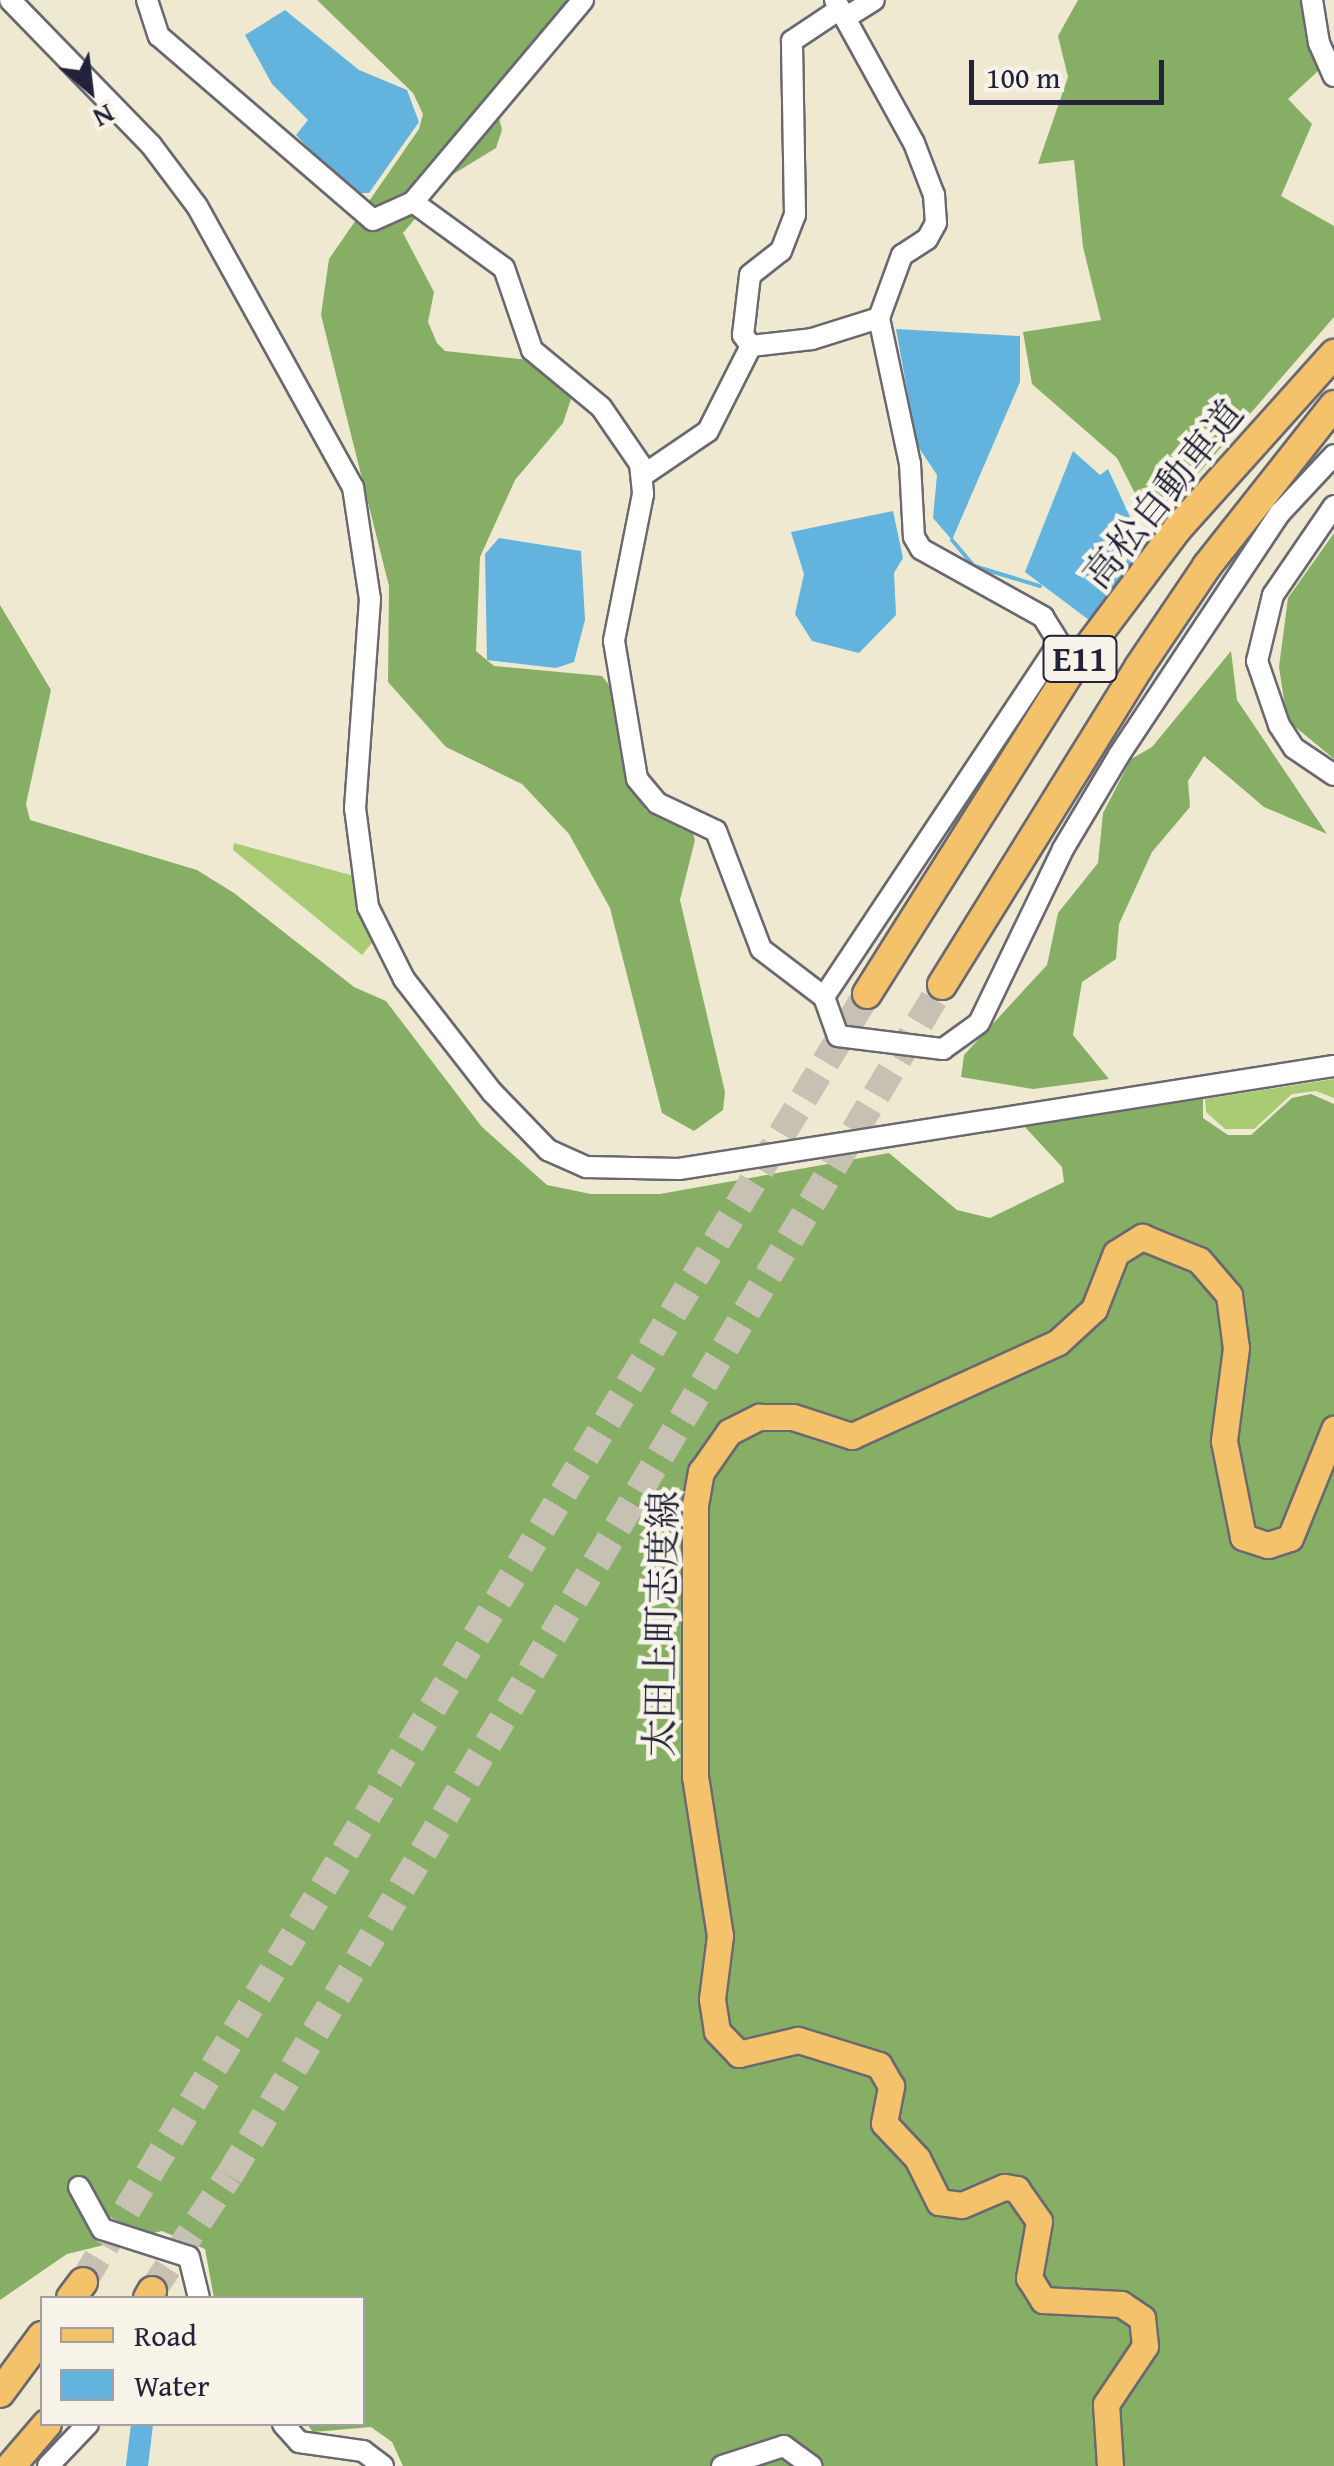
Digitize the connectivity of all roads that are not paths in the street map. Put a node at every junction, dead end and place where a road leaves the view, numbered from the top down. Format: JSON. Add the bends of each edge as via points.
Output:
{"nodes":[{"id":1,"x":10,"y":0,"type":"edge"},
{"id":2,"x":147,"y":0,"type":"edge"},
{"id":3,"x":583,"y":0,"type":"edge"},
{"id":4,"x":874,"y":0,"type":"edge"},
{"id":5,"x":1312,"y":0,"type":"edge"},
{"id":6,"x":840,"y":9,"type":"edge"},
{"id":7,"x":1334,"y":76,"type":"edge"},
{"id":8,"x":414,"y":202,"type":"junction"},
{"id":9,"x":879,"y":318,"type":"junction"},
{"id":10,"x":751,"y":346,"type":"junction"},
{"id":11,"x":1334,"y":354,"type":"edge"},
{"id":12,"x":1334,"y":405,"type":"edge"},
{"id":13,"x":1334,"y":455,"type":"edge"},
{"id":14,"x":645,"y":474,"type":"junction"},
{"id":15,"x":1334,"y":506,"type":"edge"},
{"id":16,"x":1334,"y":775,"type":"edge"},
{"id":17,"x":942,"y":985,"type":"tunnel mouth"},
{"id":18,"x":868,"y":994,"type":"tunnel mouth"},
{"id":19,"x":824,"y":997,"type":"junction"},
{"id":20,"x":1334,"y":1066,"type":"edge"},
{"id":21,"x":1334,"y":1428,"type":"edge"},
{"id":22,"x":78,"y":2188,"type":"dead end"},
{"id":23,"x":199,"y":2296,"type":"edge"},
{"id":24,"x":40,"y":2339,"type":"edge"},
{"id":25,"x":0,"y":2393,"type":"edge"},
{"id":26,"x":46,"y":2426,"type":"edge"},
{"id":27,"x":86,"y":2426,"type":"edge"},
{"id":28,"x":285,"y":2426,"type":"edge"},
{"id":29,"x":12,"y":2466,"type":"edge"},
{"id":30,"x":48,"y":2466,"type":"edge"},
{"id":31,"x":383,"y":2466,"type":"edge"},
{"id":32,"x":722,"y":2466,"type":"edge"},
{"id":33,"x":812,"y":2466,"type":"edge"},
{"id":34,"x":1110,"y":2466,"type":"edge"}],
"edges":[{"from":1,"to":20,"type":"street","via":[[151,145],[197,206],[353,487],[370,599],[355,808],[368,908],[404,980],[492,1092],[548,1150],[586,1167],[679,1169]]},
{"from":2,"to":8,"type":"street","via":[[159,36],[241,100],[364,216],[386,218]]},
{"from":3,"to":8,"type":"street"},
{"from":4,"to":6,"type":"street"},
{"from":5,"to":7,"type":"street","via":[[1319,44]]},
{"from":6,"to":9,"type":"street","via":[[934,195],[936,223],[927,240],[902,255]]},
{"from":6,"to":10,"type":"street","via":[[792,41],[794,215],[781,252],[750,276],[743,335]]},
{"from":8,"to":14,"type":"street","via":[[504,268],[532,350],[601,408]]},
{"from":9,"to":10,"type":"street","via":[[812,339]]},
{"from":9,"to":19,"type":"street","via":[[910,464],[914,537],[921,549],[1042,617],[1059,642]]},
{"from":10,"to":14,"type":"street","via":[[708,431]]},
{"from":11,"to":18,"type":"highway","name":"高松自動車道","number":"E11","via":[[1178,528],[1069,673]]},
{"from":12,"to":17,"type":"highway","name":"高松自動車道","number":"E11","via":[[1158,638]]},
{"from":13,"to":19,"type":"street","via":[[1280,513],[1193,652],[1118,755],[1062,849],[979,1023],[943,1049],[852,1040],[838,1036]]},
{"from":14,"to":19,"type":"street","via":[[614,642],[637,779],[657,803],[716,831],[761,949]]},
{"from":15,"to":16,"type":"street","via":[[1273,595],[1257,661],[1278,725],[1294,748]]},
{"from":21,"to":34,"type":"main road","name":"太田上町志度線","via":[[1290,1538],[1268,1545],[1243,1537],[1224,1440],[1236,1348],[1228,1294],[1199,1260],[1142,1236],[1116,1253],[1094,1310],[1058,1342],[852,1436],[793,1417],[760,1417],[729,1432],[701,1472],[696,1777],[720,1936],[712,1999],[717,2031],[739,2054],[798,2040],[879,2065],[891,2086],[884,2123],[917,2158],[939,2202],[962,2204],[1004,2187],[1018,2189],[1039,2222],[1030,2278],[1042,2300],[1121,2304],[1142,2318],[1145,2346],[1106,2404]]},
{"from":22,"to":23,"type":"street","via":[[102,2229],[189,2257]]},
{"from":24,"to":25,"type":"highway"},
{"from":26,"to":29,"type":"highway"},
{"from":27,"to":30,"type":"street"},
{"from":28,"to":31,"type":"street","via":[[299,2442],[363,2451]]},
{"from":32,"to":33,"type":"street","via":[[784,2446]]}]}
